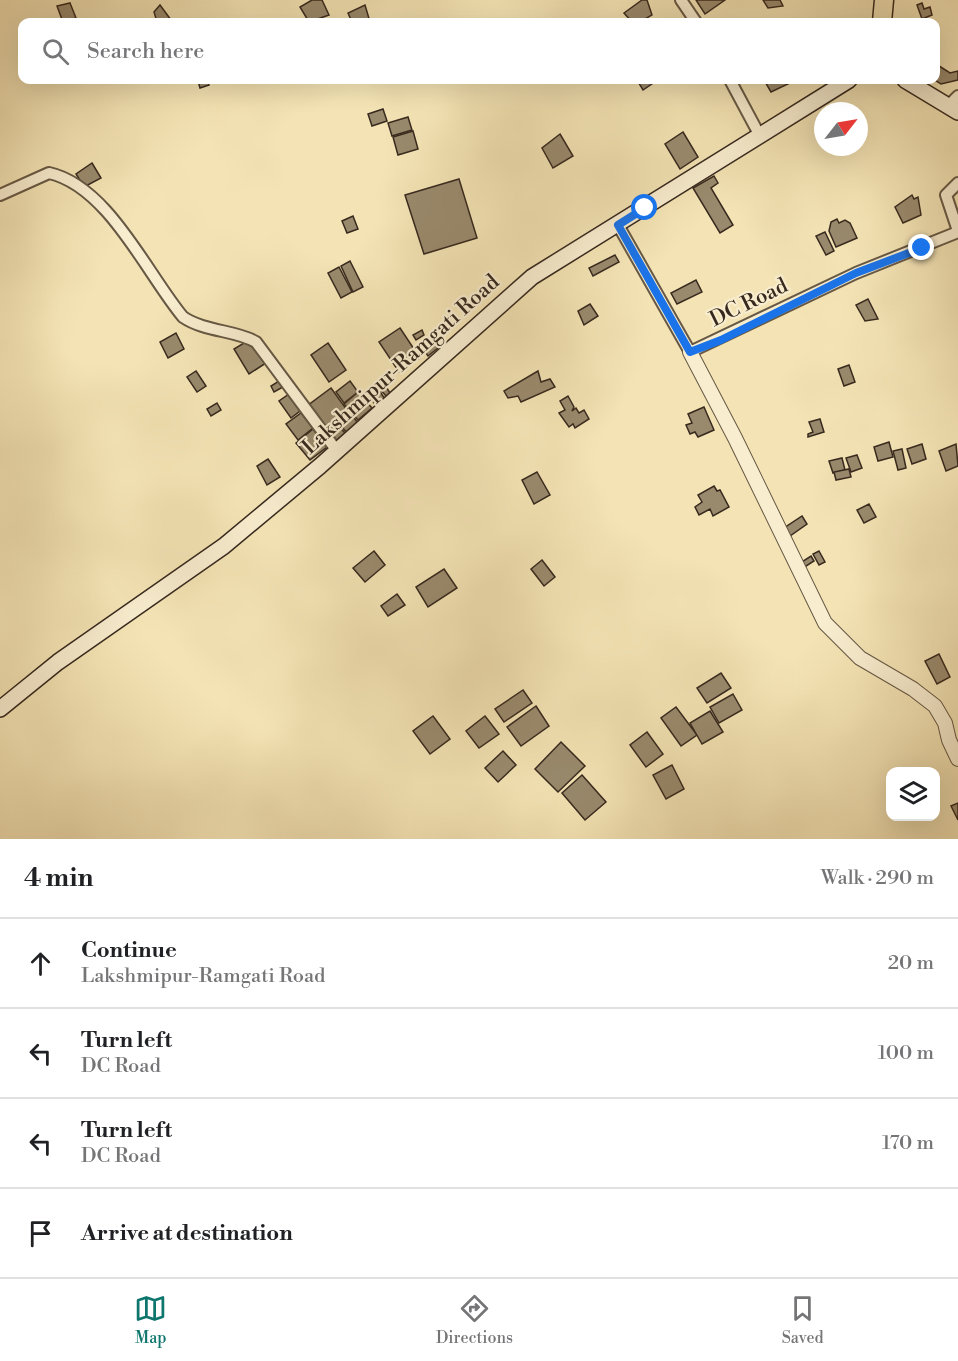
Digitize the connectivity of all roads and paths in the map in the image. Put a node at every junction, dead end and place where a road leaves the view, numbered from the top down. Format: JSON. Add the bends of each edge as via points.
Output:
{"nodes":[{"id":1,"x":681,"y":0,"type":"edge"},
{"id":2,"x":884,"y":0,"type":"edge"},
{"id":3,"x":693,"y":18,"type":"edge"},
{"id":4,"x":882,"y":18,"type":"edge"},
{"id":5,"x":732,"y":84,"type":"edge"},
{"id":6,"x":843,"y":84,"type":"edge"},
{"id":7,"x":914,"y":84,"type":"edge"},
{"id":8,"x":955,"y":104,"type":"edge"},
{"id":9,"x":760,"y":136,"type":"junction"},
{"id":10,"x":958,"y":183,"type":"edge"},
{"id":11,"x":0,"y":195,"type":"edge"},
{"id":12,"x":618,"y":225,"type":"junction"},
{"id":13,"x":958,"y":231,"type":"edge"},
{"id":14,"x":690,"y":352,"type":"junction"},
{"id":15,"x":337,"y":451,"type":"junction"},
{"id":16,"x":0,"y":709,"type":"edge"},
{"id":17,"x":958,"y":759,"type":"edge"}],
"edges":[{"from":1,"to":3,"type":"street"},
{"from":2,"to":4,"type":"main road"},
{"from":5,"to":9,"type":"street"},
{"from":6,"to":9,"type":"main road","name":"Lakshmipur-Ramgati Road"},
{"from":7,"to":8,"type":"main road"},
{"from":9,"to":12,"type":"main road","name":"Lakshmipur-Ramgati Road"},
{"from":10,"to":13,"type":"street","name":"DC Road","via":[[946,195]]},
{"from":11,"to":15,"type":"street","via":[[49,173],[102,205],[183,317],[256,342]]},
{"from":12,"to":14,"type":"street"},
{"from":12,"to":15,"type":"main road","name":"Lakshmipur-Ramgati Road","via":[[531,277]]},
{"from":13,"to":14,"type":"street","name":"DC Road","via":[[856,273]]},
{"from":14,"to":17,"type":"street","via":[[825,623],[860,658],[935,706]]},
{"from":15,"to":16,"type":"main road","name":"Lakshmipur-Ramgati Road","via":[[224,546],[58,662]]}]}
